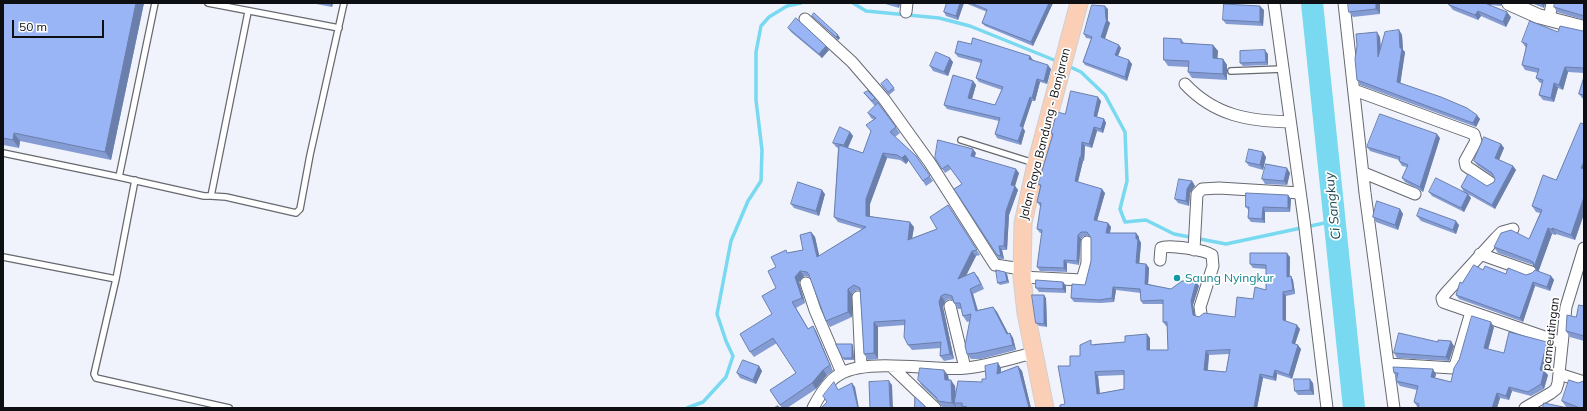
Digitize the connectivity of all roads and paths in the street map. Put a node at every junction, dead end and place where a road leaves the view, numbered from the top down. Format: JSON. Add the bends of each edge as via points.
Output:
{"nodes":[{"id":1,"x":155,"y":3,"type":"edge"},
{"id":2,"x":208,"y":3,"type":"edge"},
{"id":3,"x":344,"y":3,"type":"edge"},
{"id":4,"x":1079,"y":3,"type":"edge"},
{"id":5,"x":1274,"y":3,"type":"edge"},
{"id":6,"x":1344,"y":3,"type":"edge"},
{"id":7,"x":1510,"y":3,"type":"edge"},
{"id":8,"x":1552,"y":3,"type":"edge"},
{"id":9,"x":248,"y":12,"type":"junction"},
{"id":10,"x":805,"y":19,"type":"dead end"},
{"id":11,"x":1548,"y":19,"type":"junction"},
{"id":12,"x":339,"y":28,"type":"junction"},
{"id":13,"x":1584,"y":28,"type":"edge"},
{"id":14,"x":1283,"y":69,"type":"junction"},
{"id":15,"x":1230,"y":72,"type":"dead end"},
{"id":16,"x":1185,"y":84,"type":"dead end"},
{"id":17,"x":1354,"y":90,"type":"junction"},
{"id":18,"x":1290,"y":122,"type":"junction"},
{"id":19,"x":961,"y":140,"type":"dead end"},
{"id":20,"x":3,"y":153,"type":"edge"},
{"id":21,"x":1036,"y":164,"type":"junction"},
{"id":22,"x":1364,"y":173,"type":"junction"},
{"id":23,"x":119,"y":177,"type":"junction"},
{"id":24,"x":136,"y":180,"type":"junction"},
{"id":25,"x":1491,"y":183,"type":"edge"},
{"id":26,"x":1300,"y":193,"type":"junction"},
{"id":27,"x":1415,"y":194,"type":"dead end"},
{"id":28,"x":211,"y":196,"type":"junction"},
{"id":29,"x":1514,"y":229,"type":"dead end"},
{"id":30,"x":1087,"y":242,"type":"dead end"},
{"id":31,"x":1194,"y":248,"type":"junction"},
{"id":32,"x":1584,"y":248,"type":"edge"},
{"id":33,"x":1480,"y":254,"type":"junction"},
{"id":34,"x":3,"y":257,"type":"edge"},
{"id":35,"x":1160,"y":260,"type":"dead end"},
{"id":36,"x":1531,"y":272,"type":"edge"},
{"id":37,"x":1022,"y":273,"type":"junction"},
{"id":38,"x":116,"y":279,"type":"junction"},
{"id":39,"x":806,"y":283,"type":"dead end"},
{"id":40,"x":858,"y":297,"type":"dead end"},
{"id":41,"x":950,"y":306,"type":"dead end"},
{"id":42,"x":1471,"y":312,"type":"junction"},
{"id":43,"x":1201,"y":314,"type":"edge"},
{"id":44,"x":1562,"y":344,"type":"junction"},
{"id":45,"x":1035,"y":357,"type":"junction"},
{"id":46,"x":1388,"y":364,"type":"junction"},
{"id":47,"x":861,"y":366,"type":"junction"},
{"id":48,"x":892,"y":367,"type":"junction"},
{"id":49,"x":965,"y":368,"type":"junction"},
{"id":50,"x":842,"y":373,"type":"junction"},
{"id":51,"x":1559,"y":374,"type":"junction"},
{"id":52,"x":1584,"y":382,"type":"edge"},
{"id":53,"x":229,"y":408,"type":"edge"},
{"id":54,"x":813,"y":408,"type":"edge"},
{"id":55,"x":935,"y":408,"type":"edge"},
{"id":56,"x":1045,"y":408,"type":"edge"},
{"id":57,"x":1327,"y":408,"type":"edge"},
{"id":58,"x":1394,"y":408,"type":"edge"},
{"id":59,"x":1526,"y":408,"type":"edge"}],
"edges":[{"from":1,"to":23,"type":"lane"},
{"from":2,"to":9,"type":"lane"},
{"from":3,"to":12,"type":"lane"},
{"from":4,"to":21,"type":"main road","name":"Jalan Raya Bandung - Banjaran"},
{"from":5,"to":14,"type":"street"},
{"from":6,"to":17,"type":"street"},
{"from":7,"to":11,"type":"street"},
{"from":8,"to":11,"type":"street"},
{"from":9,"to":12,"type":"lane"},
{"from":9,"to":28,"type":"lane"},
{"from":10,"to":37,"type":"street","via":[[852,62],[888,105],[930,162],[995,265]]},
{"from":11,"to":13,"type":"street"},
{"from":12,"to":28,"type":"lane","via":[[300,209],[296,213]]},
{"from":14,"to":15,"type":"lane"},
{"from":14,"to":18,"type":"street"},
{"from":16,"to":18,"type":"street","via":[[1205,102],[1234,116]]},
{"from":17,"to":22,"type":"street"},
{"from":17,"to":25,"type":"street","via":[[1474,134],[1476,141],[1466,166]]},
{"from":18,"to":26,"type":"street"},
{"from":19,"to":21,"type":"lane"},
{"from":20,"to":23,"type":"lane"},
{"from":21,"to":37,"type":"main road","name":"Jalan Raya Bandung - Banjaran","via":[[1023,223]]},
{"from":22,"to":27,"type":"street"},
{"from":22,"to":46,"type":"street"},
{"from":23,"to":24,"type":"lane"},
{"from":24,"to":28,"type":"lane"},
{"from":24,"to":38,"type":"lane"},
{"from":26,"to":31,"type":"street","via":[[1202,189],[1197,194]]},
{"from":26,"to":57,"type":"street"},
{"from":29,"to":33,"type":"street","via":[[1502,232]]},
{"from":30,"to":37,"type":"street","via":[[1087,263],[1082,280]]},
{"from":31,"to":35,"type":"street","via":[[1162,246]]},
{"from":31,"to":43,"type":"street","via":[[1212,255],[1213,266],[1200,307]]},
{"from":32,"to":44,"type":"street","name":"pameutingan","via":[[1566,306]]},
{"from":33,"to":36,"type":"street"},
{"from":33,"to":42,"type":"street","via":[[1442,298],[1444,303]]},
{"from":34,"to":38,"type":"lane"},
{"from":37,"to":45,"type":"main road","name":"Jalan Raya Bandung - Banjaran"},
{"from":38,"to":53,"type":"lane","via":[[94,374],[96,378]]},
{"from":39,"to":50,"type":"street"},
{"from":40,"to":47,"type":"street"},
{"from":41,"to":49,"type":"street"},
{"from":42,"to":44,"type":"street"},
{"from":42,"to":46,"type":"street","via":[[1456,363],[1452,368]]},
{"from":44,"to":51,"type":"street","name":"pameutingan"},
{"from":45,"to":49,"type":"street","via":[[1026,355]]},
{"from":45,"to":56,"type":"main road","name":"Jalan Raya Bandung - Banjaran"},
{"from":46,"to":58,"type":"street"},
{"from":47,"to":48,"type":"street"},
{"from":47,"to":50,"type":"street"},
{"from":48,"to":49,"type":"street"},
{"from":48,"to":55,"type":"street"},
{"from":50,"to":54,"type":"street","via":[[832,379]]},
{"from":51,"to":52,"type":"street"},
{"from":51,"to":59,"type":"street","name":"pameutingan","via":[[1556,388]]}]}
